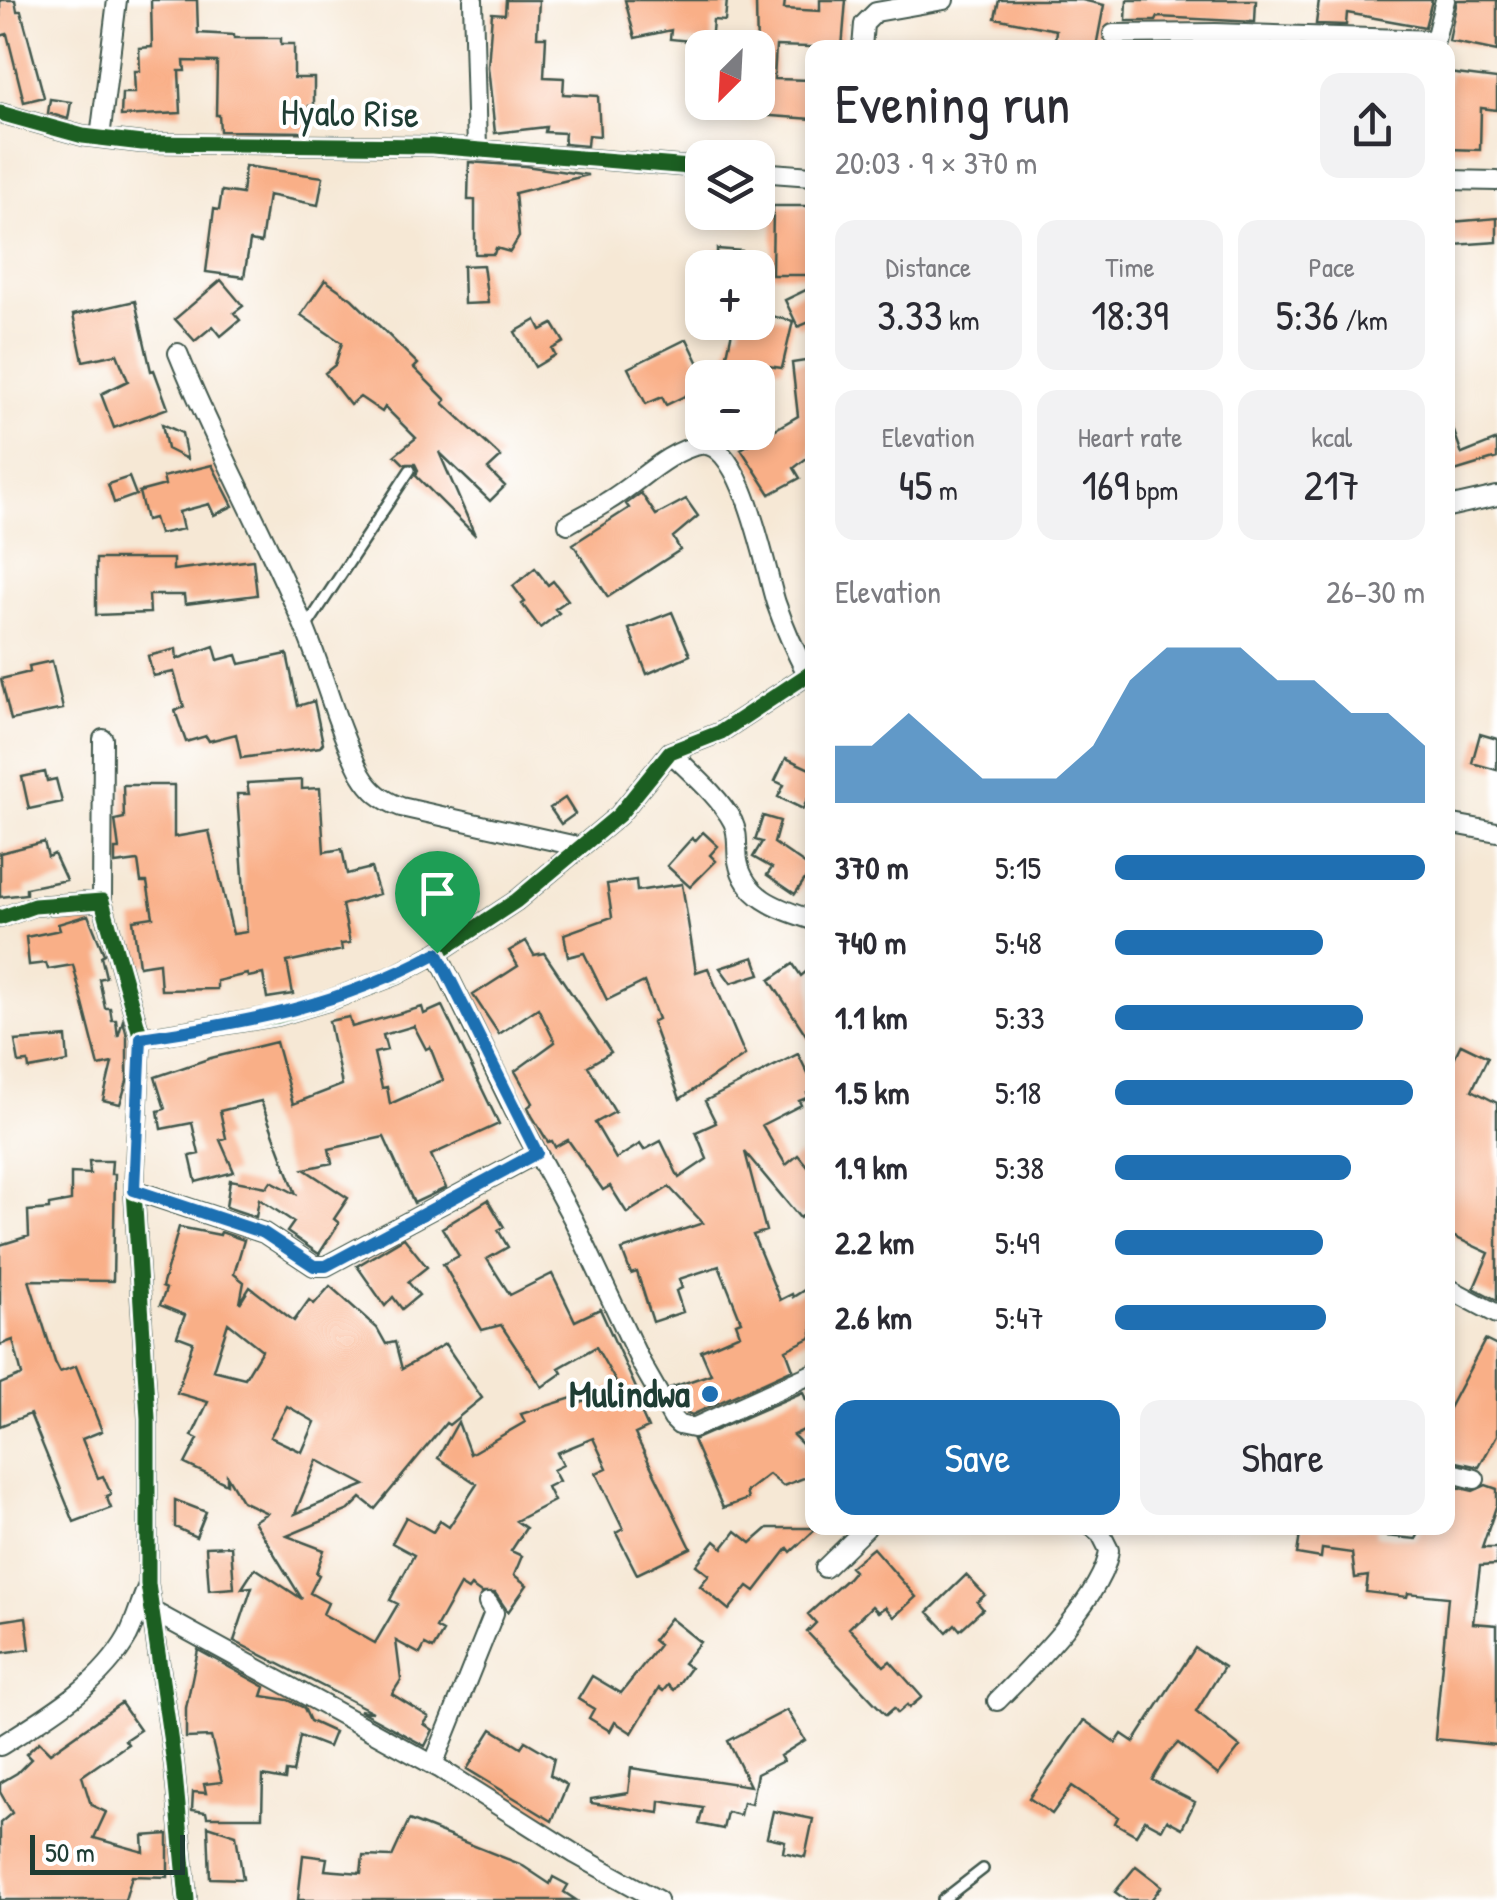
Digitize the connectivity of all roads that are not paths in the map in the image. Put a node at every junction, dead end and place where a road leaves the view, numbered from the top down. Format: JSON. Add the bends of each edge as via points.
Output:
{"nodes":[{"id":1,"x":117,"y":0,"type":"edge"},
{"id":2,"x":473,"y":0,"type":"edge"},
{"id":3,"x":944,"y":0,"type":"edge"},
{"id":4,"x":1445,"y":0,"type":"edge"},
{"id":5,"x":1113,"y":34,"type":"dead end"},
{"id":6,"x":863,"y":40,"type":"edge"},
{"id":7,"x":1355,"y":40,"type":"edge"},
{"id":8,"x":1435,"y":40,"type":"edge"},
{"id":9,"x":0,"y":112,"type":"edge"},
{"id":10,"x":100,"y":138,"type":"junction"},
{"id":11,"x":477,"y":148,"type":"junction"},
{"id":12,"x":685,"y":166,"type":"edge"},
{"id":13,"x":775,"y":173,"type":"edge"},
{"id":14,"x":805,"y":175,"type":"edge"},
{"id":15,"x":1455,"y":180,"type":"edge"},
{"id":16,"x":1497,"y":181,"type":"edge"},
{"id":17,"x":178,"y":353,"type":"dead end"},
{"id":18,"x":410,"y":470,"type":"dead end"},
{"id":19,"x":1497,"y":496,"type":"edge"},
{"id":20,"x":1455,"y":505,"type":"edge"},
{"id":21,"x":568,"y":524,"type":"dead end"},
{"id":22,"x":305,"y":628,"type":"junction"},
{"id":23,"x":805,"y":665,"type":"edge"},
{"id":24,"x":805,"y":676,"type":"edge"},
{"id":25,"x":103,"y":739,"type":"dead end"},
{"id":26,"x":670,"y":752,"type":"junction"},
{"id":27,"x":1455,"y":824,"type":"edge"},
{"id":28,"x":1497,"y":832,"type":"edge"},
{"id":29,"x":580,"y":847,"type":"junction"},
{"id":30,"x":102,"y":901,"type":"junction"},
{"id":31,"x":0,"y":918,"type":"edge"},
{"id":32,"x":805,"y":918,"type":"edge"},
{"id":33,"x":437,"y":953,"type":"junction"},
{"id":34,"x":141,"y":1038,"type":"junction"},
{"id":35,"x":537,"y":1153,"type":"junction"},
{"id":36,"x":134,"y":1190,"type":"junction"},
{"id":37,"x":1455,"y":1292,"type":"edge"},
{"id":38,"x":1497,"y":1314,"type":"edge"},
{"id":39,"x":805,"y":1377,"type":"edge"},
{"id":40,"x":1455,"y":1474,"type":"edge"},
{"id":41,"x":1475,"y":1480,"type":"dead end"},
{"id":42,"x":859,"y":1535,"type":"edge"},
{"id":43,"x":1101,"y":1535,"type":"edge"},
{"id":44,"x":825,"y":1568,"type":"dead end"},
{"id":45,"x":148,"y":1584,"type":"junction"},
{"id":46,"x":488,"y":1603,"type":"dead end"},
{"id":47,"x":154,"y":1612,"type":"junction"},
{"id":48,"x":997,"y":1702,"type":"dead end"},
{"id":49,"x":0,"y":1746,"type":"edge"},
{"id":50,"x":433,"y":1765,"type":"junction"},
{"id":51,"x":984,"y":1869,"type":"dead end"},
{"id":52,"x":187,"y":1900,"type":"edge"},
{"id":53,"x":658,"y":1900,"type":"edge"},
{"id":54,"x":943,"y":1900,"type":"edge"}],
"edges":[{"from":1,"to":10,"type":"street"},
{"from":2,"to":11,"type":"street"},
{"from":3,"to":6,"type":"street","via":[[876,12],[864,24]]},
{"from":4,"to":8,"type":"street"},
{"from":5,"to":7,"type":"street"},
{"from":9,"to":10,"type":"street","name":"Hyalo Rise"},
{"from":10,"to":11,"type":"street","name":"Hyalo Rise"},
{"from":11,"to":12,"type":"street","name":"Hyalo Rise"},
{"from":13,"to":14,"type":"street"},
{"from":15,"to":16,"type":"street"},
{"from":17,"to":22,"type":"street"},
{"from":18,"to":22,"type":"lane"},
{"from":19,"to":20,"type":"street"},
{"from":21,"to":23,"type":"street","via":[[683,450],[716,447],[730,460],[787,636]]},
{"from":22,"to":29,"type":"street","via":[[362,775],[384,800]]},
{"from":24,"to":26,"type":"street","via":[[721,732]]},
{"from":25,"to":30,"type":"street"},
{"from":26,"to":29,"type":"street","via":[[619,815]]},
{"from":26,"to":32,"type":"street","via":[[732,820],[742,876],[752,892]]},
{"from":27,"to":28,"type":"street"},
{"from":29,"to":33,"type":"street","via":[[516,902]]},
{"from":30,"to":31,"type":"street","via":[[34,906]]},
{"from":30,"to":34,"type":"street"},
{"from":33,"to":34,"type":"street","via":[[396,975],[277,1016]]},
{"from":33,"to":35,"type":"street"},
{"from":34,"to":36,"type":"street"},
{"from":35,"to":36,"type":"street","via":[[326,1266],[314,1266],[264,1233]]},
{"from":35,"to":39,"type":"street","via":[[640,1363],[679,1425],[693,1428]]},
{"from":36,"to":45,"type":"street","via":[[148,1418]]},
{"from":37,"to":38,"type":"street"},
{"from":40,"to":41,"type":"street"},
{"from":42,"to":44,"type":"street"},
{"from":43,"to":48,"type":"street","via":[[1108,1550],[1101,1576]]},
{"from":45,"to":47,"type":"street"},
{"from":45,"to":49,"type":"street","via":[[128,1636],[100,1675]]},
{"from":46,"to":50,"type":"street","via":[[494,1613]]},
{"from":47,"to":50,"type":"street"},
{"from":47,"to":52,"type":"street"},
{"from":50,"to":53,"type":"street"},
{"from":51,"to":54,"type":"lane"}]}
